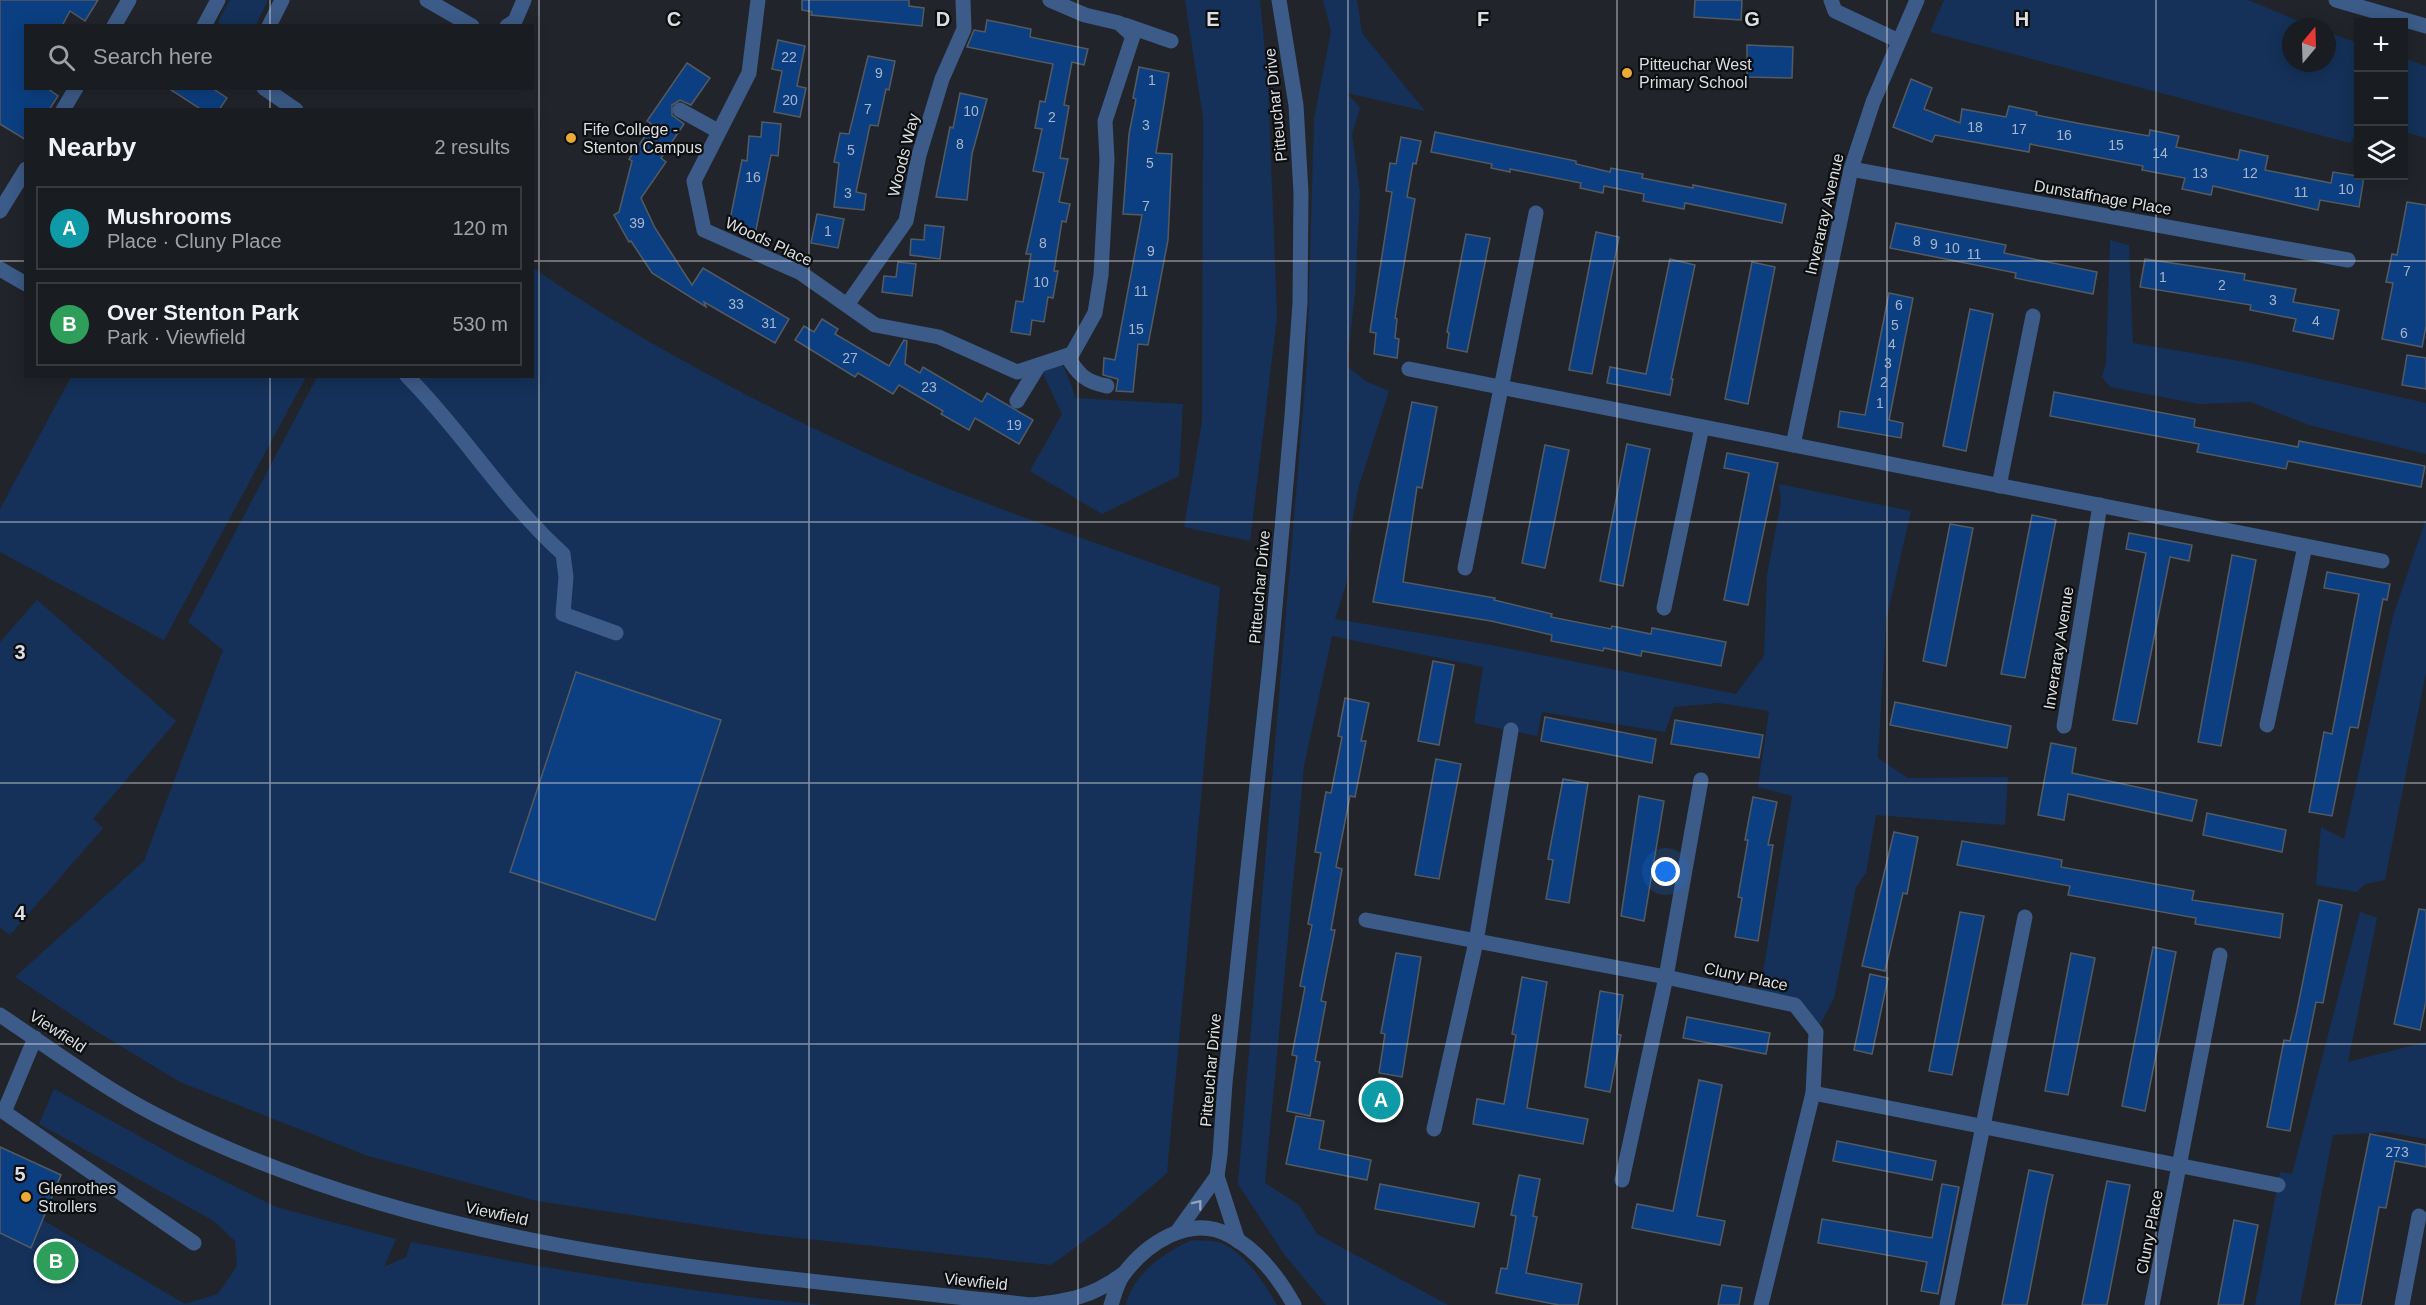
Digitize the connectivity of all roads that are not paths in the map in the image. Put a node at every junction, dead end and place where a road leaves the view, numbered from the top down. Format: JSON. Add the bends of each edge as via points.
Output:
{"nodes":[{"id":1,"x":129,"y":0,"type":"edge"},
{"id":2,"x":218,"y":0,"type":"edge"},
{"id":3,"x":282,"y":0,"type":"edge"},
{"id":4,"x":428,"y":0,"type":"edge"},
{"id":5,"x":524,"y":0,"type":"edge"},
{"id":6,"x":758,"y":0,"type":"edge"},
{"id":7,"x":963,"y":0,"type":"edge"},
{"id":8,"x":1050,"y":0,"type":"edge"},
{"id":9,"x":1279,"y":0,"type":"edge"},
{"id":10,"x":1831,"y":0,"type":"edge"},
{"id":11,"x":1917,"y":0,"type":"edge"},
{"id":12,"x":2336,"y":0,"type":"edge"},
{"id":13,"x":1119,"y":23,"type":"junction"},
{"id":14,"x":115,"y":24,"type":"edge"},
{"id":15,"x":205,"y":24,"type":"edge"},
{"id":16,"x":270,"y":24,"type":"edge"},
{"id":17,"x":469,"y":24,"type":"edge"},
{"id":18,"x":510,"y":24,"type":"edge"},
{"id":19,"x":2426,"y":26,"type":"edge"},
{"id":20,"x":1172,"y":40,"type":"dead end"},
{"id":21,"x":1899,"y":41,"type":"junction"},
{"id":22,"x":75,"y":90,"type":"edge"},
{"id":23,"x":267,"y":90,"type":"edge"},
{"id":24,"x":64,"y":108,"type":"edge"},
{"id":25,"x":293,"y":108,"type":"edge"},
{"id":26,"x":680,"y":110,"type":"dead end"},
{"id":27,"x":718,"y":130,"type":"junction"},
{"id":28,"x":1851,"y":169,"type":"junction"},
{"id":29,"x":24,"y":172,"type":"edge"},
{"id":30,"x":0,"y":211,"type":"edge"},
{"id":31,"x":1536,"y":213,"type":"dead end"},
{"id":32,"x":2348,"y":260,"type":"dead end"},
{"id":33,"x":0,"y":269,"type":"edge"},
{"id":34,"x":24,"y":283,"type":"edge"},
{"id":35,"x":847,"y":305,"type":"junction"},
{"id":36,"x":2033,"y":316,"type":"dead end"},
{"id":37,"x":1067,"y":356,"type":"junction"},
{"id":38,"x":1039,"y":365,"type":"junction"},
{"id":39,"x":1409,"y":369,"type":"dead end"},
{"id":40,"x":409,"y":378,"type":"edge"},
{"id":41,"x":1107,"y":386,"type":"dead end"},
{"id":42,"x":1501,"y":388,"type":"junction"},
{"id":43,"x":1017,"y":401,"type":"dead end"},
{"id":44,"x":1702,"y":427,"type":"junction"},
{"id":45,"x":1792,"y":445,"type":"junction"},
{"id":46,"x":1999,"y":486,"type":"junction"},
{"id":47,"x":2100,"y":506,"type":"junction"},
{"id":48,"x":2305,"y":546,"type":"junction"},
{"id":49,"x":2382,"y":561,"type":"dead end"},
{"id":50,"x":1465,"y":568,"type":"dead end"},
{"id":51,"x":1664,"y":608,"type":"dead end"},
{"id":52,"x":616,"y":633,"type":"dead end"},
{"id":53,"x":2267,"y":725,"type":"dead end"},
{"id":54,"x":2064,"y":726,"type":"dead end"},
{"id":55,"x":1511,"y":730,"type":"dead end"},
{"id":56,"x":1701,"y":780,"type":"dead end"},
{"id":57,"x":2025,"y":917,"type":"dead end"},
{"id":58,"x":1366,"y":920,"type":"dead end"},
{"id":59,"x":1476,"y":942,"type":"junction"},
{"id":60,"x":2220,"y":955,"type":"dead end"},
{"id":61,"x":1666,"y":977,"type":"junction"},
{"id":62,"x":0,"y":1015,"type":"edge"},
{"id":63,"x":35,"y":1038,"type":"junction"},
{"id":64,"x":1813,"y":1093,"type":"junction"},
{"id":65,"x":1984,"y":1127,"type":"junction"},
{"id":66,"x":1434,"y":1130,"type":"dead end"},
{"id":67,"x":2181,"y":1166,"type":"junction"},
{"id":68,"x":1217,"y":1176,"type":"junction"},
{"id":69,"x":1622,"y":1180,"type":"dead end"},
{"id":70,"x":2277,"y":1185,"type":"dead end"},
{"id":71,"x":2419,"y":1216,"type":"dead end"},
{"id":72,"x":1177,"y":1232,"type":"junction"},
{"id":73,"x":1238,"y":1241,"type":"junction"},
{"id":74,"x":194,"y":1243,"type":"dead end"},
{"id":75,"x":1125,"y":1273,"type":"junction"},
{"id":76,"x":1031,"y":1305,"type":"edge"},
{"id":77,"x":1111,"y":1305,"type":"edge"},
{"id":78,"x":1294,"y":1305,"type":"edge"},
{"id":79,"x":1761,"y":1305,"type":"edge"},
{"id":80,"x":1947,"y":1305,"type":"edge"},
{"id":81,"x":2152,"y":1305,"type":"edge"},
{"id":82,"x":2402,"y":1305,"type":"edge"}],
"edges":[{"from":1,"to":14,"type":"street"},
{"from":2,"to":15,"type":"street"},
{"from":3,"to":16,"type":"street"},
{"from":4,"to":17,"type":"street"},
{"from":5,"to":18,"type":"street"},
{"from":6,"to":27,"type":"street","name":"Woods Place","via":[[748,73]]},
{"from":7,"to":35,"type":"street","name":"Woods Way","via":[[964,29],[935,101],[906,221]]},
{"from":8,"to":13,"type":"street","via":[[1085,15]]},
{"from":9,"to":68,"type":"street","name":"Pitteuchar Drive","via":[[1296,105],[1302,238],[1300,303],[1270,663]]},
{"from":10,"to":21,"type":"street","via":[[1835,10]]},
{"from":11,"to":21,"type":"street","name":"Inveraray Avenue"},
{"from":12,"to":19,"type":"street"},
{"from":13,"to":20,"type":"street"},
{"from":13,"to":37,"type":"street","via":[[1133,36],[1106,121],[1101,275],[1095,313],[1072,354]]},
{"from":21,"to":28,"type":"street","name":"Inveraray Avenue","via":[[1872,102]]},
{"from":22,"to":24,"type":"street"},
{"from":23,"to":25,"type":"street"},
{"from":26,"to":27,"type":"street"},
{"from":27,"to":35,"type":"street","name":"Woods Place","via":[[694,182],[704,230],[801,273]]},
{"from":28,"to":32,"type":"street","name":"Dunstaffnage Place"},
{"from":28,"to":45,"type":"street","name":"Inveraray Avenue"},
{"from":29,"to":30,"type":"street"},
{"from":31,"to":42,"type":"street"},
{"from":33,"to":34,"type":"street"},
{"from":35,"to":38,"type":"street","name":"Woods Place","via":[[875,325],[939,337],[1017,372]]},
{"from":36,"to":46,"type":"street"},
{"from":37,"to":38,"type":"street","name":"Woods Place"},
{"from":37,"to":41,"type":"street","via":[[1088,382]]},
{"from":38,"to":43,"type":"street"},
{"from":39,"to":42,"type":"street"},
{"from":40,"to":52,"type":"street","via":[[530,525],[563,554],[563,614]]},
{"from":42,"to":44,"type":"street"},
{"from":42,"to":50,"type":"street"},
{"from":44,"to":45,"type":"street"},
{"from":44,"to":51,"type":"street"},
{"from":45,"to":46,"type":"street"},
{"from":46,"to":47,"type":"street"},
{"from":47,"to":48,"type":"street"},
{"from":47,"to":54,"type":"street","name":"Inveraray Avenue"},
{"from":48,"to":49,"type":"street"},
{"from":48,"to":53,"type":"street"},
{"from":55,"to":59,"type":"street"},
{"from":56,"to":61,"type":"street"},
{"from":57,"to":65,"type":"street"},
{"from":58,"to":59,"type":"street","name":"Cluny Place"},
{"from":59,"to":61,"type":"street","name":"Cluny Place"},
{"from":59,"to":66,"type":"street"},
{"from":60,"to":67,"type":"street","name":"Cluny Place"},
{"from":61,"to":64,"type":"street","name":"Cluny Place","via":[[1795,1005],[1816,1032]]},
{"from":61,"to":69,"type":"street"},
{"from":62,"to":63,"type":"street","name":"Viewfield"},
{"from":63,"to":74,"type":"street","via":[[4,1112]]},
{"from":63,"to":76,"type":"street","name":"Viewfield","via":[[155,1114],[310,1180],[399,1208],[500,1234],[765,1277]]},
{"from":64,"to":65,"type":"street"},
{"from":64,"to":79,"type":"street","name":"Cluny Place"},
{"from":65,"to":67,"type":"street"},
{"from":65,"to":80,"type":"street"},
{"from":67,"to":70,"type":"street"},
{"from":67,"to":81,"type":"street","name":"Cluny Place"},
{"from":72,"to":68,"type":"street","name":"Pitteuchar Drive","one_way":true},
{"from":68,"to":73,"type":"street","name":"Pitteuchar Drive"},
{"from":71,"to":82,"type":"street"},
{"from":72,"to":73,"type":"street","via":[[1188,1228],[1209,1230]]},
{"from":72,"to":75,"type":"street","via":[[1142,1254]]},
{"from":73,"to":78,"type":"street","via":[[1257,1255]]},
{"from":75,"to":76,"type":"street","name":"Viewfield","via":[[1101,1290],[1071,1301]]},
{"from":75,"to":77,"type":"street"}]}
